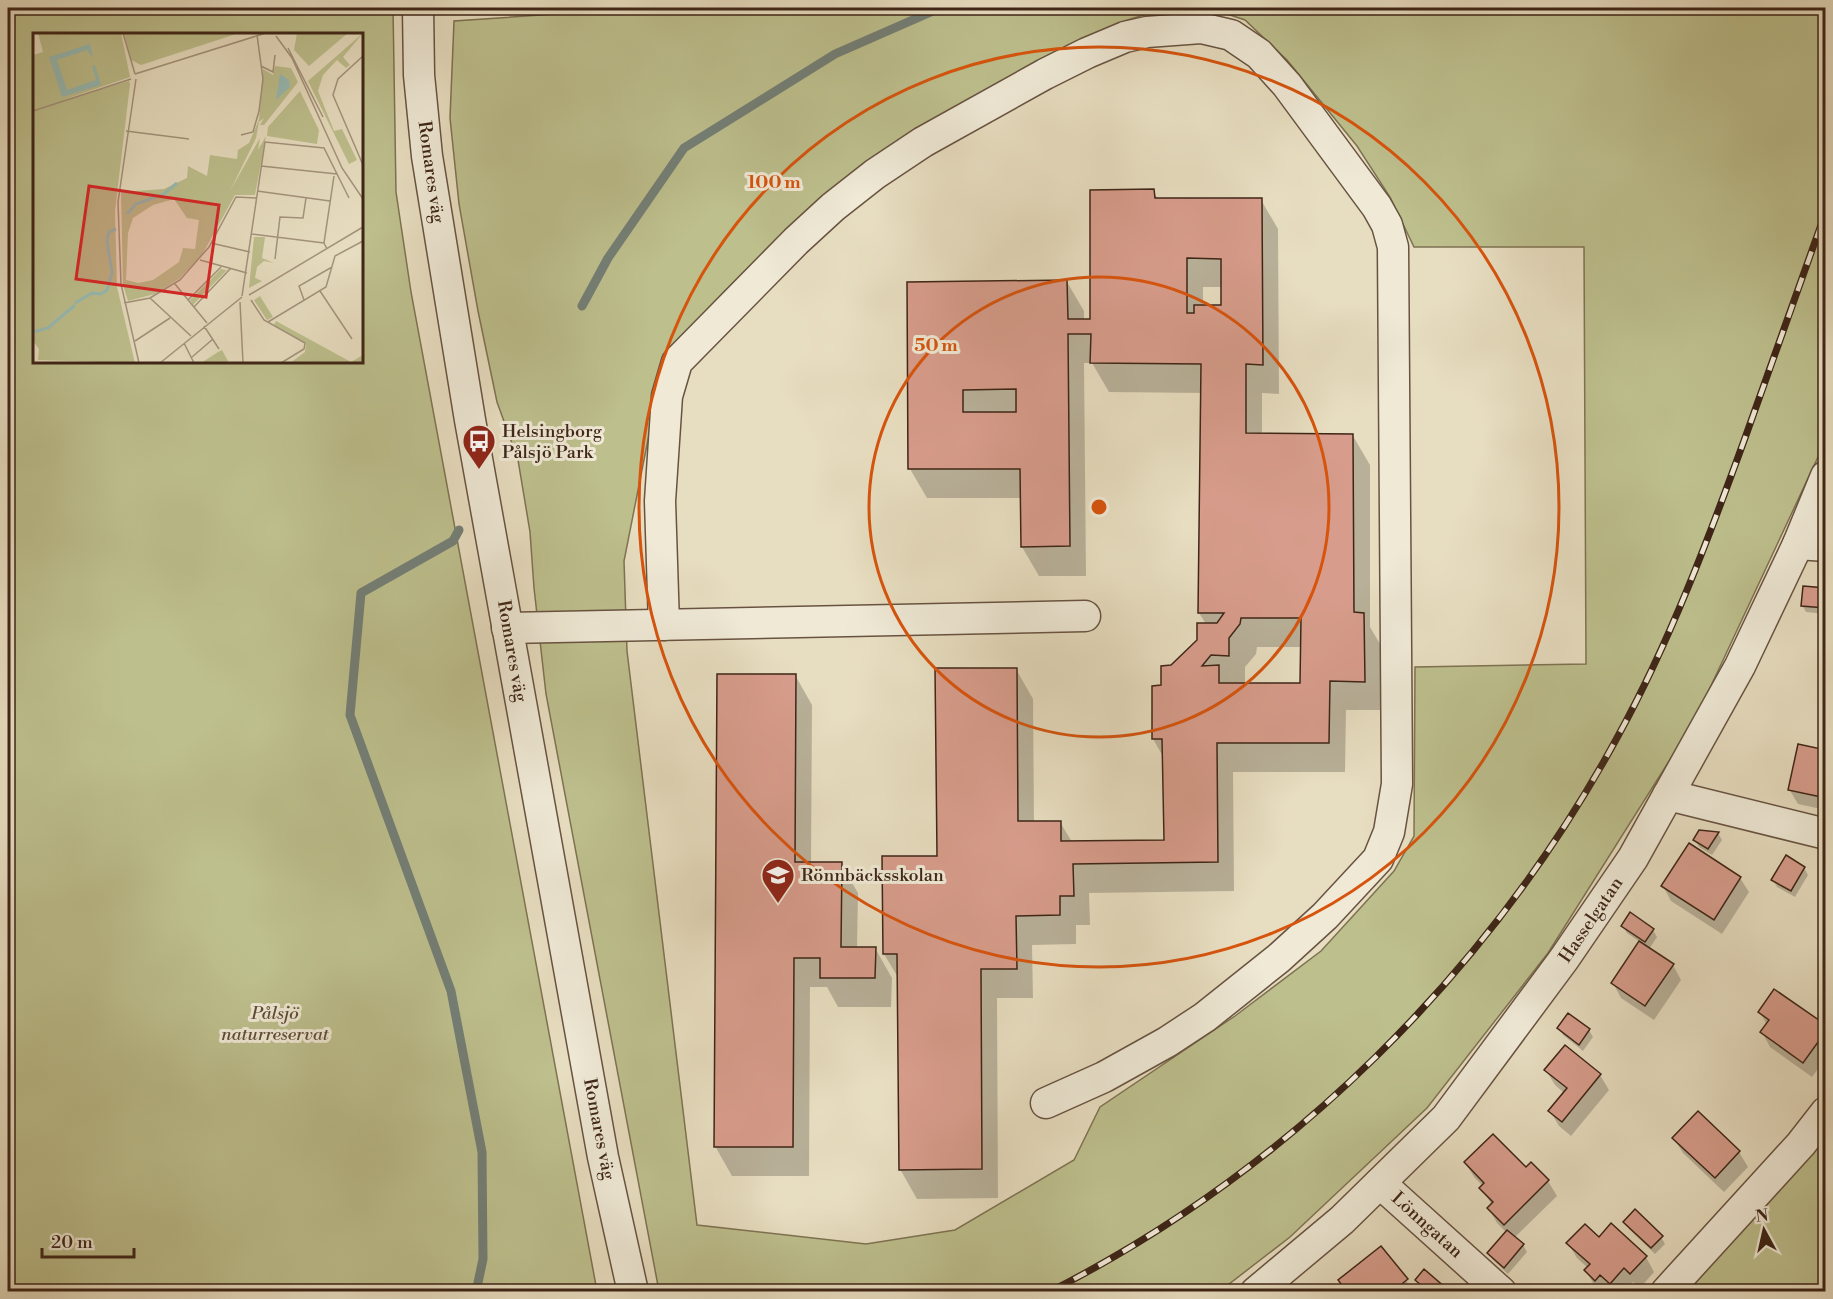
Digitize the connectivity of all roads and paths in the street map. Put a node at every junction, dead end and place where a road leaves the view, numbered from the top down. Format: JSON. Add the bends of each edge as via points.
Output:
{"nodes":[{"id":1,"x":418,"y":8,"type":"edge"},
{"id":2,"x":1826,"y":476,"type":"edge"},
{"id":3,"x":1812,"y":545,"type":"edge"},
{"id":4,"x":1085,"y":616,"type":"dead end"},
{"id":5,"x":664,"y":625,"type":"junction"},
{"id":6,"x":507,"y":628,"type":"junction"},
{"id":7,"x":1668,"y":795,"type":"junction"},
{"id":8,"x":1826,"y":834,"type":"edge"},
{"id":9,"x":1046,"y":1103,"type":"dead end"},
{"id":10,"x":1826,"y":1112,"type":"edge"},
{"id":11,"x":1380,"y":1183,"type":"junction"},
{"id":12,"x":633,"y":1292,"type":"edge"},
{"id":13,"x":1256,"y":1292,"type":"edge"},
{"id":14,"x":1500,"y":1292,"type":"edge"},
{"id":15,"x":1666,"y":1292,"type":"edge"}],
"edges":[{"from":1,"to":6,"type":"street","name":"Romares väg","via":[[419,75],[427,156]]},
{"from":2,"to":3,"type":"street","name":"Hasselgatan"},
{"from":3,"to":7,"type":"street","name":"Hasselgatan"},
{"from":4,"to":5,"type":"street"},
{"from":5,"to":6,"type":"street"},
{"from":5,"to":9,"type":"street","via":[[660,501],[667,396],[677,362],[833,207],[923,142],[1045,74],[1125,37],[1201,28],[1231,35],[1258,54],[1287,85],[1377,207],[1393,248],[1397,784],[1389,832],[1378,859],[1279,958],[1167,1042]]},
{"from":6,"to":12,"type":"street","name":"Romares väg","via":[[603,1157]]},
{"from":7,"to":8,"type":"street"},
{"from":7,"to":11,"type":"street","name":"Hasselgatan","via":[[1633,858],[1564,959],[1446,1118]]},
{"from":10,"to":15,"type":"street","via":[[1802,1144]]},
{"from":11,"to":13,"type":"street","name":"Hasselgatan"},
{"from":11,"to":14,"type":"street","name":"Lönngatan"}]}
